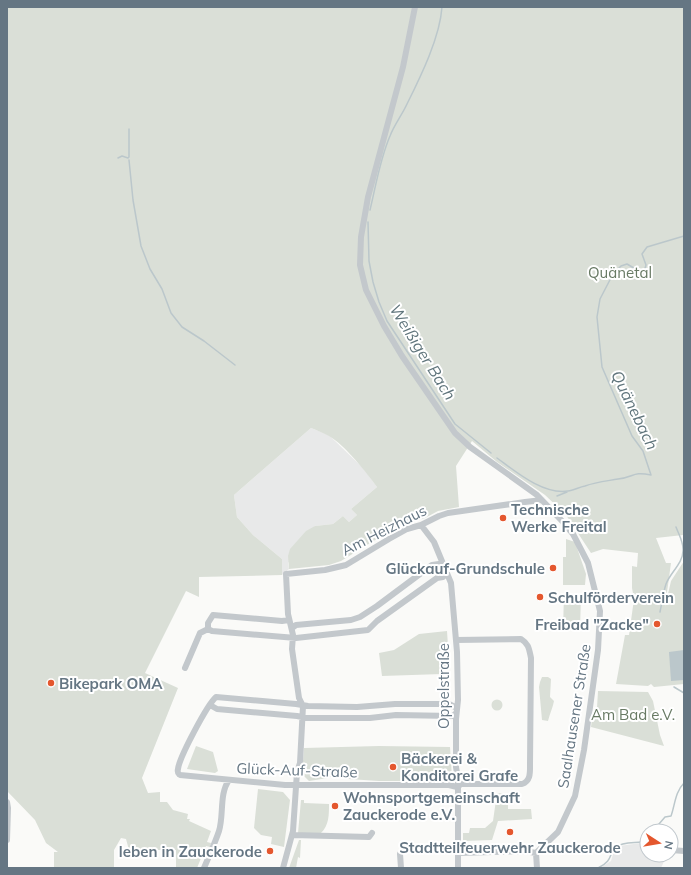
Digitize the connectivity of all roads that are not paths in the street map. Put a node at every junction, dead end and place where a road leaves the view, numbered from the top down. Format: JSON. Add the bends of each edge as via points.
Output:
{"nodes":[{"id":1,"x":416,"y":7,"type":"edge"},
{"id":2,"x":542,"y":500,"type":"junction"},
{"id":3,"x":421,"y":525,"type":"junction"},
{"id":4,"x":443,"y":565,"type":"junction"},
{"id":5,"x":446,"y":572,"type":"junction"},
{"id":6,"x":289,"y":620,"type":"junction"},
{"id":7,"x":208,"y":626,"type":"junction"},
{"id":8,"x":292,"y":628,"type":"junction"},
{"id":9,"x":293,"y":638,"type":"junction"},
{"id":10,"x":456,"y":640,"type":"junction"},
{"id":11,"x":185,"y":668,"type":"dead end"},
{"id":12,"x":302,"y":704,"type":"junction"},
{"id":13,"x":210,"y":705,"type":"junction"},
{"id":14,"x":456,"y":711,"type":"junction"},
{"id":15,"x":303,"y":717,"type":"junction"},
{"id":16,"x":229,"y":780,"type":"junction"},
{"id":17,"x":297,"y":786,"type":"junction"},
{"id":18,"x":457,"y":787,"type":"junction"},
{"id":19,"x":7,"y":802,"type":"edge"},
{"id":20,"x":372,"y":833,"type":"dead end"},
{"id":21,"x":293,"y":835,"type":"junction"},
{"id":22,"x":7,"y":840,"type":"edge"},
{"id":23,"x":536,"y":853,"type":"junction"},
{"id":24,"x":400,"y":854,"type":"dead end"},
{"id":25,"x":458,"y":854,"type":"junction"},
{"id":26,"x":204,"y":868,"type":"edge"},
{"id":27,"x":283,"y":868,"type":"edge"},
{"id":28,"x":401,"y":868,"type":"edge"},
{"id":29,"x":458,"y":868,"type":"edge"},
{"id":30,"x":538,"y":868,"type":"edge"}],
"edges":[{"from":1,"to":2,"type":"street","name":"Saalhausener Straße","via":[[404,67],[368,197],[361,238],[360,265],[366,290],[402,356],[455,433]]},
{"from":2,"to":3,"type":"street","name":"Am Heizhaus","via":[[448,513]]},
{"from":2,"to":23,"type":"street","name":"Saalhausener Straße","via":[[573,534],[588,564],[599,608],[600,633],[575,796],[558,832]]},
{"from":3,"to":4,"type":"street","name":"Oppelstraße","via":[[434,542]]},
{"from":3,"to":6,"type":"street","name":"Am Heizhaus","via":[[395,535],[346,565],[286,574]]},
{"from":4,"to":5,"type":"street","name":"Oppelstraße"},
{"from":4,"to":8,"type":"street","via":[[432,565],[360,617],[296,625]]},
{"from":5,"to":9,"type":"street","via":[[443,577],[437,578],[368,630]]},
{"from":5,"to":10,"type":"street","name":"Oppelstraße","via":[[451,583]]},
{"from":6,"to":7,"type":"street","via":[[213,615]]},
{"from":6,"to":8,"type":"street"},
{"from":7,"to":9,"type":"street","via":[[212,631]]},
{"from":7,"to":11,"type":"street","via":[[200,633]]},
{"from":8,"to":9,"type":"street"},
{"from":9,"to":12,"type":"street","via":[[292,649]]},
{"from":10,"to":14,"type":"street","name":"Oppelstraße"},
{"from":10,"to":18,"type":"street","name":"Glück-Auf-Straße","via":[[521,639],[527,642],[531,658],[529,779],[522,784],[462,784]]},
{"from":12,"to":13,"type":"street","via":[[216,697]]},
{"from":12,"to":14,"type":"street","via":[[357,707],[450,704]]},
{"from":12,"to":15,"type":"street"},
{"from":13,"to":15,"type":"street","via":[[217,709]]},
{"from":13,"to":16,"type":"street","via":[[181,759],[178,772],[180,775]]},
{"from":14,"to":15,"type":"street","via":[[453,716]]},
{"from":14,"to":18,"type":"street","name":"Oppelstraße"},
{"from":15,"to":17,"type":"street"},
{"from":16,"to":17,"type":"street","name":"Glück-Auf-Straße"},
{"from":16,"to":26,"type":"street","name":"Glück-Auf-Straße","via":[[224,788],[220,830]]},
{"from":17,"to":18,"type":"street","name":"Glück-Auf-Straße"},
{"from":17,"to":21,"type":"street"},
{"from":18,"to":25,"type":"street","name":"Oppelstraße"},
{"from":19,"to":22,"type":"street"},
{"from":20,"to":21,"type":"street","via":[[369,837]]},
{"from":21,"to":27,"type":"street"},
{"from":23,"to":25,"type":"street"},
{"from":23,"to":30,"type":"street"},
{"from":24,"to":28,"type":"street"},
{"from":25,"to":29,"type":"street","name":"Oppelstraße"}]}
